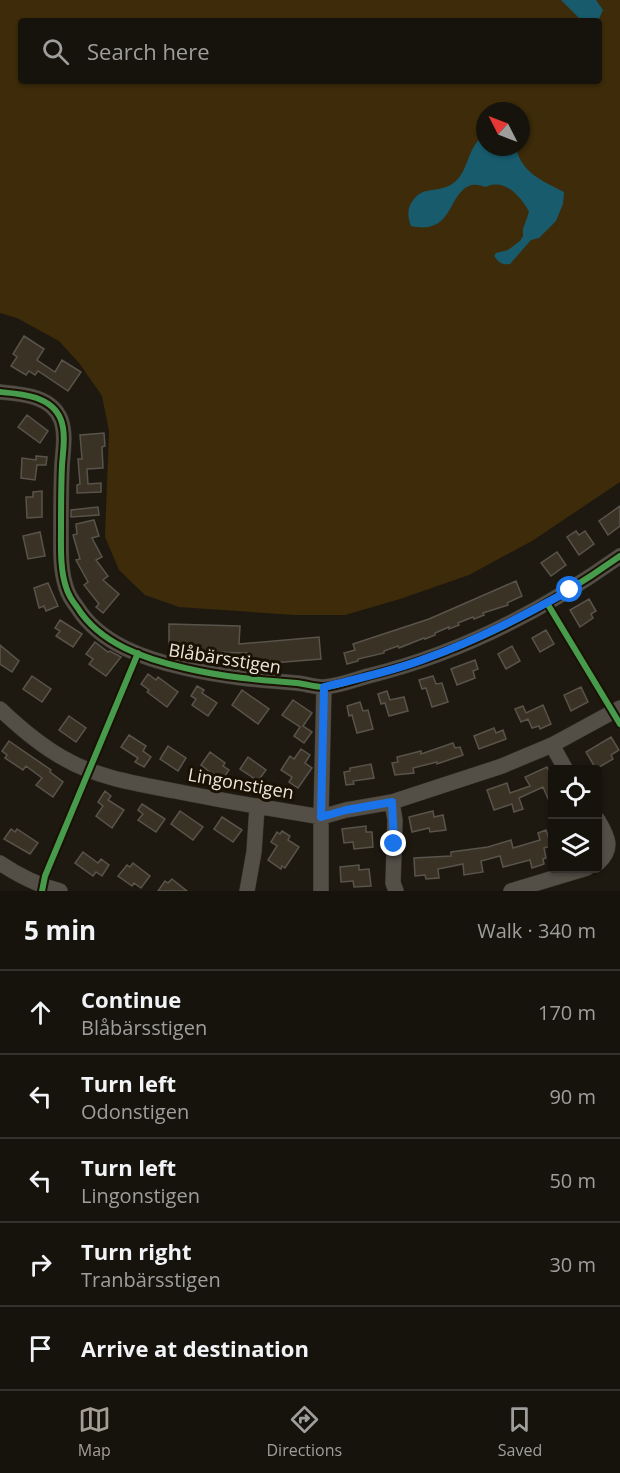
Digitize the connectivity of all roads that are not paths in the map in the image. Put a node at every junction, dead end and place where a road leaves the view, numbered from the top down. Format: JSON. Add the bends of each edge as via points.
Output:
{"nodes":[{"id":1,"x":0,"y":392,"type":"edge"},
{"id":2,"x":620,"y":556,"type":"edge"},
{"id":3,"x":324,"y":687,"type":"junction"},
{"id":4,"x":620,"y":708,"type":"edge"},
{"id":5,"x":0,"y":709,"type":"edge"},
{"id":6,"x":552,"y":745,"type":"junction"},
{"id":7,"x":563,"y":765,"type":"edge"},
{"id":8,"x":392,"y":802,"type":"junction"},
{"id":9,"x":256,"y":807,"type":"junction"},
{"id":10,"x":321,"y":817,"type":"junction"},
{"id":11,"x":602,"y":828,"type":"edge"},
{"id":12,"x":602,"y":859,"type":"edge"},
{"id":13,"x":0,"y":863,"type":"edge"},
{"id":14,"x":570,"y":873,"type":"edge"},
{"id":15,"x":60,"y":891,"type":"edge"},
{"id":16,"x":247,"y":891,"type":"edge"},
{"id":17,"x":321,"y":891,"type":"edge"},
{"id":18,"x":396,"y":891,"type":"edge"},
{"id":19,"x":511,"y":891,"type":"edge"}],
"edges":[{"from":1,"to":3,"type":"street","name":"Blåbärsstigen","via":[[47,401],[61,420],[62,566],[66,588],[93,628],[114,643],[157,662],[260,681]]},
{"from":2,"to":3,"type":"street","name":"Blåbärsstigen","via":[[570,590],[471,641],[378,674]]},
{"from":3,"to":10,"type":"street"},
{"from":4,"to":6,"type":"street","name":"Lingonstigen"},
{"from":5,"to":9,"type":"street","name":"Lingonstigen","via":[[44,746],[90,771]]},
{"from":6,"to":7,"type":"street"},
{"from":6,"to":8,"type":"street","name":"Lingonstigen","via":[[460,781]]},
{"from":8,"to":10,"type":"street","name":"Lingonstigen"},
{"from":8,"to":18,"type":"street"},
{"from":9,"to":10,"type":"street","name":"Lingonstigen"},
{"from":9,"to":16,"type":"street"},
{"from":10,"to":17,"type":"street"},
{"from":11,"to":12,"type":"street","via":[[608,847]]},
{"from":13,"to":15,"type":"street","via":[[43,887]]},
{"from":14,"to":19,"type":"street"}]}
